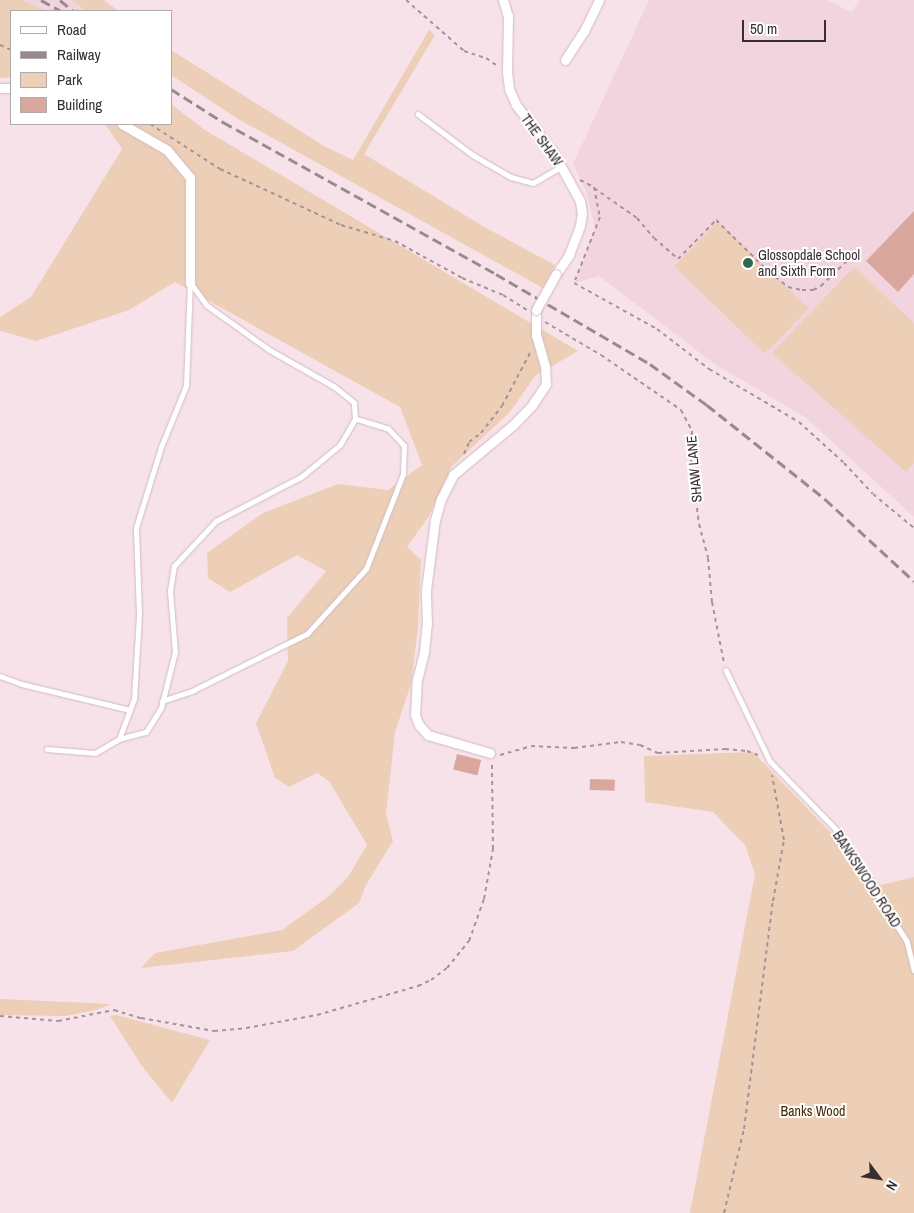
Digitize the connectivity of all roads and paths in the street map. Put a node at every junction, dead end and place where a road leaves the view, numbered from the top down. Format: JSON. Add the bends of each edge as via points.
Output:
{"nodes":[{"id":1,"x":406,"y":0,"type":"edge"},
{"id":2,"x":503,"y":0,"type":"edge"},
{"id":3,"x":598,"y":0,"type":"edge"},
{"id":4,"x":565,"y":60,"type":"dead end"},
{"id":5,"x":507,"y":72,"type":"junction"},
{"id":6,"x":418,"y":114,"type":"dead end"},
{"id":7,"x":124,"y":125,"type":"edge"},
{"id":8,"x":152,"y":125,"type":"edge"},
{"id":9,"x":563,"y":170,"type":"junction"},
{"id":10,"x":594,"y":187,"type":"junction"},
{"id":11,"x":855,"y":253,"type":"dead end"},
{"id":12,"x":190,"y":283,"type":"junction"},
{"id":13,"x":536,"y":313,"type":"junction"},
{"id":14,"x":540,"y":351,"type":"junction"},
{"id":15,"x":355,"y":419,"type":"junction"},
{"id":16,"x":468,"y":463,"type":"junction"},
{"id":17,"x":914,"y":528,"type":"edge"},
{"id":18,"x":726,"y":670,"type":"joint"},
{"id":19,"x":0,"y":676,"type":"edge"},
{"id":20,"x":162,"y":701,"type":"junction"},
{"id":21,"x":130,"y":710,"type":"junction"},
{"id":22,"x":119,"y":739,"type":"junction"},
{"id":23,"x":47,"y":749,"type":"dead end"},
{"id":24,"x":490,"y":753,"type":"junction"},
{"id":25,"x":770,"y":760,"type":"junction"},
{"id":26,"x":914,"y":970,"type":"edge"},
{"id":27,"x":0,"y":1016,"type":"edge"},
{"id":28,"x":724,"y":1213,"type":"edge"}],
"edges":[{"from":1,"to":5,"type":"path","via":[[464,51],[486,58]]},
{"from":2,"to":5,"type":"street","name":"THE SHAW","via":[[508,16]]},
{"from":3,"to":4,"type":"street","via":[[584,31]]},
{"from":5,"to":9,"type":"street","name":"THE SHAW","via":[[509,90],[516,105]]},
{"from":6,"to":9,"type":"lane","via":[[473,155],[511,177],[533,183]]},
{"from":7,"to":12,"type":"street","via":[[167,150],[190,177]]},
{"from":8,"to":13,"type":"path","name":"SHAW LANE","via":[[220,169],[341,226],[395,242]]},
{"from":9,"to":10,"type":"path"},
{"from":9,"to":13,"type":"street","name":"THE SHAW","bridge":true,"via":[[580,202],[580,226],[572,248]]},
{"from":10,"to":11,"type":"path","via":[[637,218],[678,259],[716,220],[788,287],[813,290],[821,286]]},
{"from":10,"to":17,"type":"path","via":[[600,216],[574,283],[657,329],[709,369],[799,422]]},
{"from":12,"to":15,"type":"lane","via":[[206,306],[268,350],[334,387],[354,403]]},
{"from":12,"to":21,"type":"lane","via":[[186,386],[161,447],[136,528],[139,615],[134,699]]},
{"from":13,"to":14,"type":"street"},
{"from":13,"to":18,"type":"path","name":"SHAW LANE","via":[[681,410],[692,431],[691,460],[700,524]]},
{"from":14,"to":16,"type":"path","via":[[531,353],[502,406],[481,433],[469,442],[464,450]]},
{"from":14,"to":16,"type":"street","via":[[546,372],[542,391],[513,425]]},
{"from":15,"to":20,"type":"lane","via":[[340,445],[300,477],[216,522],[174,566],[170,591],[175,652]]},
{"from":15,"to":20,"type":"lane","via":[[388,429],[404,446],[403,474],[366,569],[306,634],[192,691]]},
{"from":16,"to":24,"type":"street","via":[[453,475],[435,520],[426,590],[426,633],[417,680],[415,715],[428,735]]},
{"from":18,"to":25,"type":"lane","name":"BANKSWOOD ROAD"},
{"from":19,"to":21,"type":"lane"},
{"from":20,"to":22,"type":"lane","via":[[146,732]]},
{"from":21,"to":22,"type":"lane"},
{"from":22,"to":23,"type":"lane","via":[[95,753]]},
{"from":24,"to":25,"type":"path","via":[[503,755],[531,746],[574,748],[621,742],[658,752],[747,751]]},
{"from":24,"to":27,"type":"path","via":[[493,849],[484,899],[469,940],[447,968],[432,980],[317,1015],[214,1031],[114,1010],[58,1021]]},
{"from":25,"to":26,"type":"lane","name":"BANKSWOOD ROAD","via":[[835,828],[907,941]]},
{"from":25,"to":28,"type":"path","via":[[784,840],[773,901],[744,1128]]}]}
